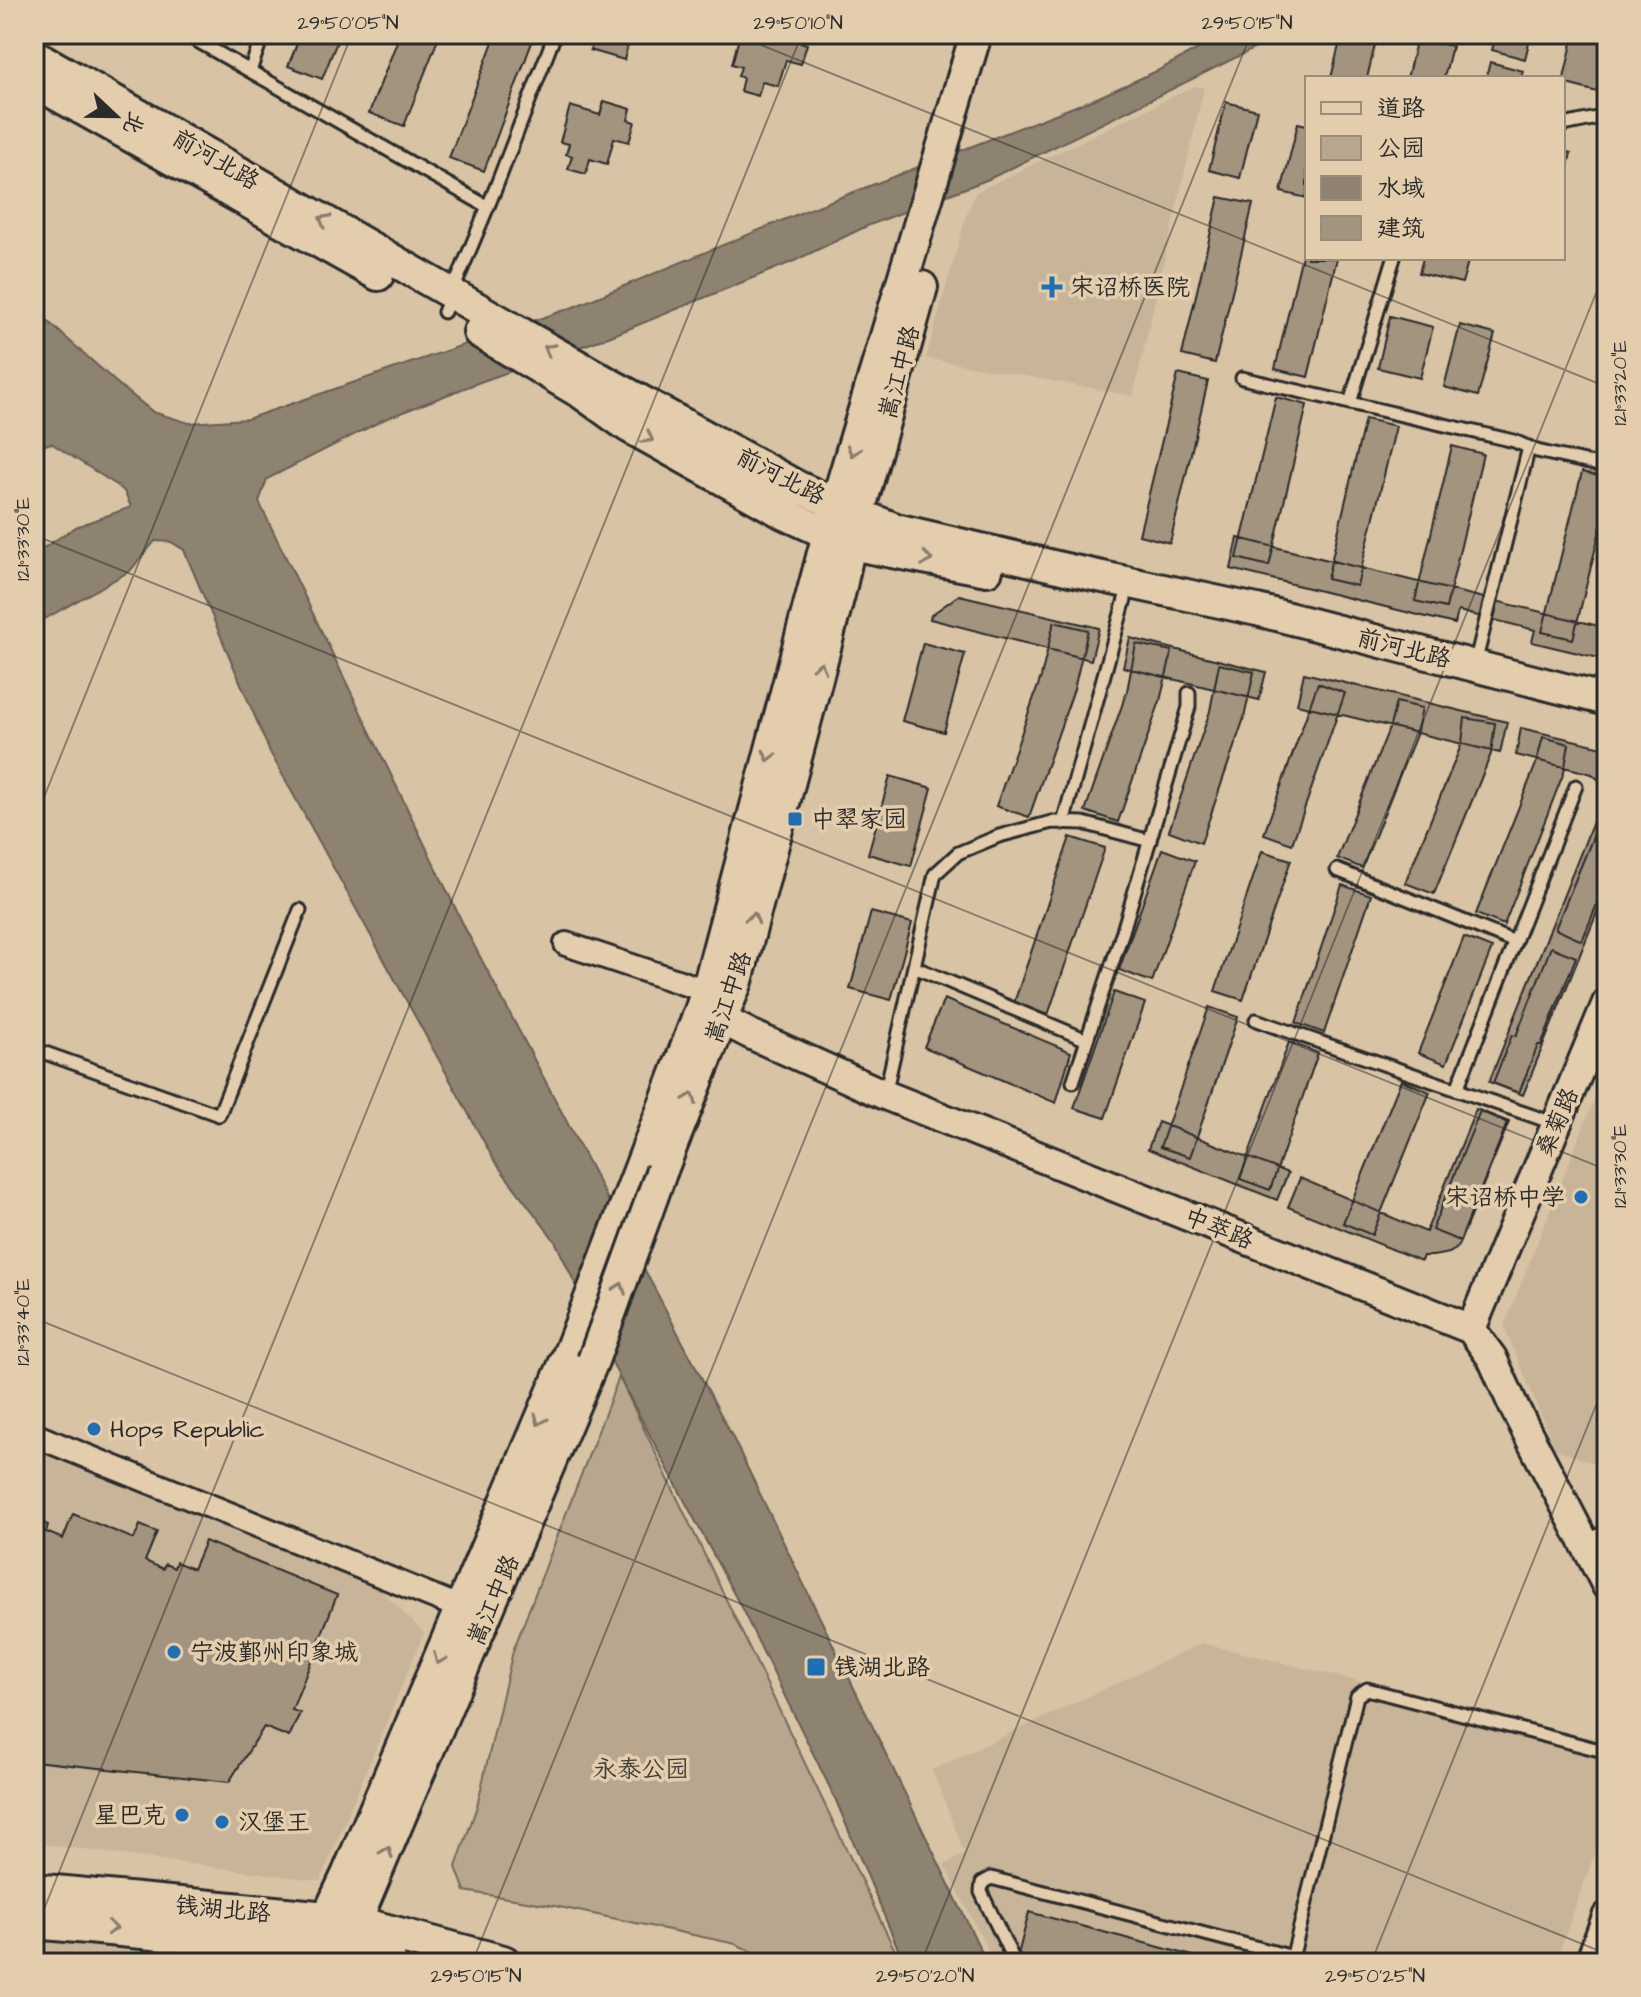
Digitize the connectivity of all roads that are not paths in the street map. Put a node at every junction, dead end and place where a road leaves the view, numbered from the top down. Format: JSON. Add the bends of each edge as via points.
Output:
{"nodes":[{"id":1,"x":185,"y":34,"type":"edge"},
{"id":2,"x":263,"y":34,"type":"edge"},
{"id":3,"x":555,"y":34,"type":"edge"},
{"id":4,"x":976,"y":34,"type":"edge"},
{"id":5,"x":997,"y":34,"type":"edge"},
{"id":6,"x":34,"y":55,"type":"edge"},
{"id":7,"x":250,"y":71,"type":"junction"},
{"id":8,"x":34,"y":82,"type":"edge"},
{"id":9,"x":971,"y":85,"type":"junction"},
{"id":10,"x":1607,"y":116,"type":"edge"},
{"id":11,"x":1565,"y":125,"type":"edge"},
{"id":12,"x":488,"y":207,"type":"junction"},
{"id":13,"x":1393,"y":260,"type":"edge"},
{"id":14,"x":464,"y":311,"type":"junction"},
{"id":15,"x":1242,"y":378,"type":"dead end"},
{"id":16,"x":596,"y":389,"type":"junction"},
{"id":17,"x":1350,"y":403,"type":"junction"},
{"id":18,"x":1529,"y":447,"type":"junction"},
{"id":19,"x":1607,"y":467,"type":"edge"},
{"id":20,"x":848,"y":510,"type":"junction"},
{"id":21,"x":840,"y":539,"type":"junction"},
{"id":22,"x":1125,"y":599,"type":"junction"},
{"id":23,"x":1475,"y":666,"type":"junction"},
{"id":24,"x":1189,"y":693,"type":"dead end"},
{"id":25,"x":1607,"y":700,"type":"edge"},
{"id":26,"x":1607,"y":715,"type":"edge"},
{"id":27,"x":1576,"y":786,"type":"dead end"},
{"id":28,"x":1063,"y":823,"type":"junction"},
{"id":29,"x":1150,"y":841,"type":"junction"},
{"id":30,"x":1337,"y":870,"type":"dead end"},
{"id":31,"x":300,"y":910,"type":"dead end"},
{"id":32,"x":1515,"y":942,"type":"junction"},
{"id":33,"x":566,"y":944,"type":"dead end"},
{"id":34,"x":914,"y":967,"type":"junction"},
{"id":35,"x":1607,"y":1003,"type":"edge"},
{"id":36,"x":710,"y":1007,"type":"junction"},
{"id":37,"x":1256,"y":1020,"type":"dead end"},
{"id":38,"x":1087,"y":1040,"type":"junction"},
{"id":39,"x":34,"y":1049,"type":"edge"},
{"id":40,"x":1073,"y":1082,"type":"dead end"},
{"id":41,"x":1457,"y":1089,"type":"junction"},
{"id":42,"x":885,"y":1095,"type":"junction"},
{"id":43,"x":1557,"y":1124,"type":"junction"},
{"id":44,"x":1471,"y":1329,"type":"junction"},
{"id":45,"x":34,"y":1435,"type":"edge"},
{"id":46,"x":1596,"y":1537,"type":"edge"},
{"id":47,"x":1607,"y":1586,"type":"edge"},
{"id":48,"x":473,"y":1613,"type":"junction"},
{"id":49,"x":1607,"y":1752,"type":"edge"},
{"id":50,"x":34,"y":1891,"type":"edge"},
{"id":51,"x":1607,"y":1917,"type":"edge"},
{"id":52,"x":34,"y":1921,"type":"edge"},
{"id":53,"x":331,"y":1945,"type":"edge"},
{"id":54,"x":1292,"y":1960,"type":"edge"},
{"id":55,"x":389,"y":1963,"type":"edge"},
{"id":56,"x":503,"y":1963,"type":"edge"},
{"id":57,"x":1015,"y":1963,"type":"edge"},
{"id":58,"x":1590,"y":1963,"type":"edge"}],
"edges":[{"from":1,"to":7,"type":"lane"},
{"from":2,"to":7,"type":"lane"},
{"from":3,"to":12,"type":"lane"},
{"from":4,"to":9,"type":"main road","name":"嵩江中路"},
{"from":5,"to":9,"type":"main road","name":"嵩江中路"},
{"from":14,"to":6,"type":"main road","name":"前河北路","one_way":true},
{"from":7,"to":12,"type":"lane"},
{"from":8,"to":14,"type":"main road","name":"前河北路"},
{"from":9,"to":20,"type":"main road","name":"嵩江中路"},
{"from":10,"to":11,"type":"lane"},
{"from":12,"to":14,"type":"lane"},
{"from":13,"to":17,"type":"lane"},
{"from":14,"to":16,"type":"main road","name":"前河北路"},
{"from":15,"to":17,"type":"lane"},
{"from":16,"to":20,"type":"main road","name":"前河北路"},
{"from":16,"to":21,"type":"main road","name":"前河北路","one_way":true,"via":[[629,427]]},
{"from":17,"to":18,"type":"lane"},
{"from":18,"to":19,"type":"lane"},
{"from":18,"to":23,"type":"lane"},
{"from":20,"to":21,"type":"main road","name":"嵩江中路"},
{"from":20,"to":23,"type":"main road","name":"前河北路","via":[[896,529],[1257,610]]},
{"from":21,"to":22,"type":"main road","name":"前河北路","one_way":true},
{"from":21,"to":36,"type":"main road","name":"嵩江中路","via":[[840,591],[737,981]]},
{"from":22,"to":26,"type":"main road","name":"前河北路"},
{"from":22,"to":28,"type":"lane"},
{"from":23,"to":25,"type":"main road","name":"前河北路"},
{"from":24,"to":29,"type":"lane"},
{"from":27,"to":32,"type":"lane"},
{"from":28,"to":29,"type":"lane","via":[[1083,823]]},
{"from":28,"to":34,"type":"lane","via":[[999,836],[958,853],[935,874]]},
{"from":29,"to":38,"type":"lane"},
{"from":30,"to":32,"type":"lane"},
{"from":31,"to":39,"type":"lane","via":[[219,1115]]},
{"from":32,"to":41,"type":"lane"},
{"from":33,"to":36,"type":"street"},
{"from":34,"to":38,"type":"lane"},
{"from":34,"to":42,"type":"lane"},
{"from":35,"to":43,"type":"street","name":"桑菊路"},
{"from":36,"to":42,"type":"street","name":"中萃路","via":[[750,1034]]},
{"from":36,"to":48,"type":"main road","name":"嵩江中路","bridge":true,"via":[[582,1355]]},
{"from":37,"to":41,"type":"lane"},
{"from":38,"to":40,"type":"lane"},
{"from":41,"to":43,"type":"lane"},
{"from":42,"to":44,"type":"street","name":"中萃路"},
{"from":43,"to":44,"type":"street","name":"桑菊路"},
{"from":44,"to":46,"type":"street"},
{"from":45,"to":48,"type":"street"},
{"from":46,"to":47,"type":"street"},
{"from":48,"to":53,"type":"main road","name":"嵩江中路"},
{"from":49,"to":54,"type":"lane","via":[[1367,1689],[1357,1696]]},
{"from":50,"to":53,"type":"main road","name":"钱湖北路"},
{"from":51,"to":58,"type":"street"},
{"from":52,"to":53,"type":"main road","name":"钱湖北路","one_way":true},
{"from":53,"to":55,"type":"main road","name":"钱湖北路"},
{"from":53,"to":56,"type":"main road","name":"钱湖北路"},
{"from":54,"to":57,"type":"lane","via":[[991,1878],[982,1883],[981,1892]]}]}
